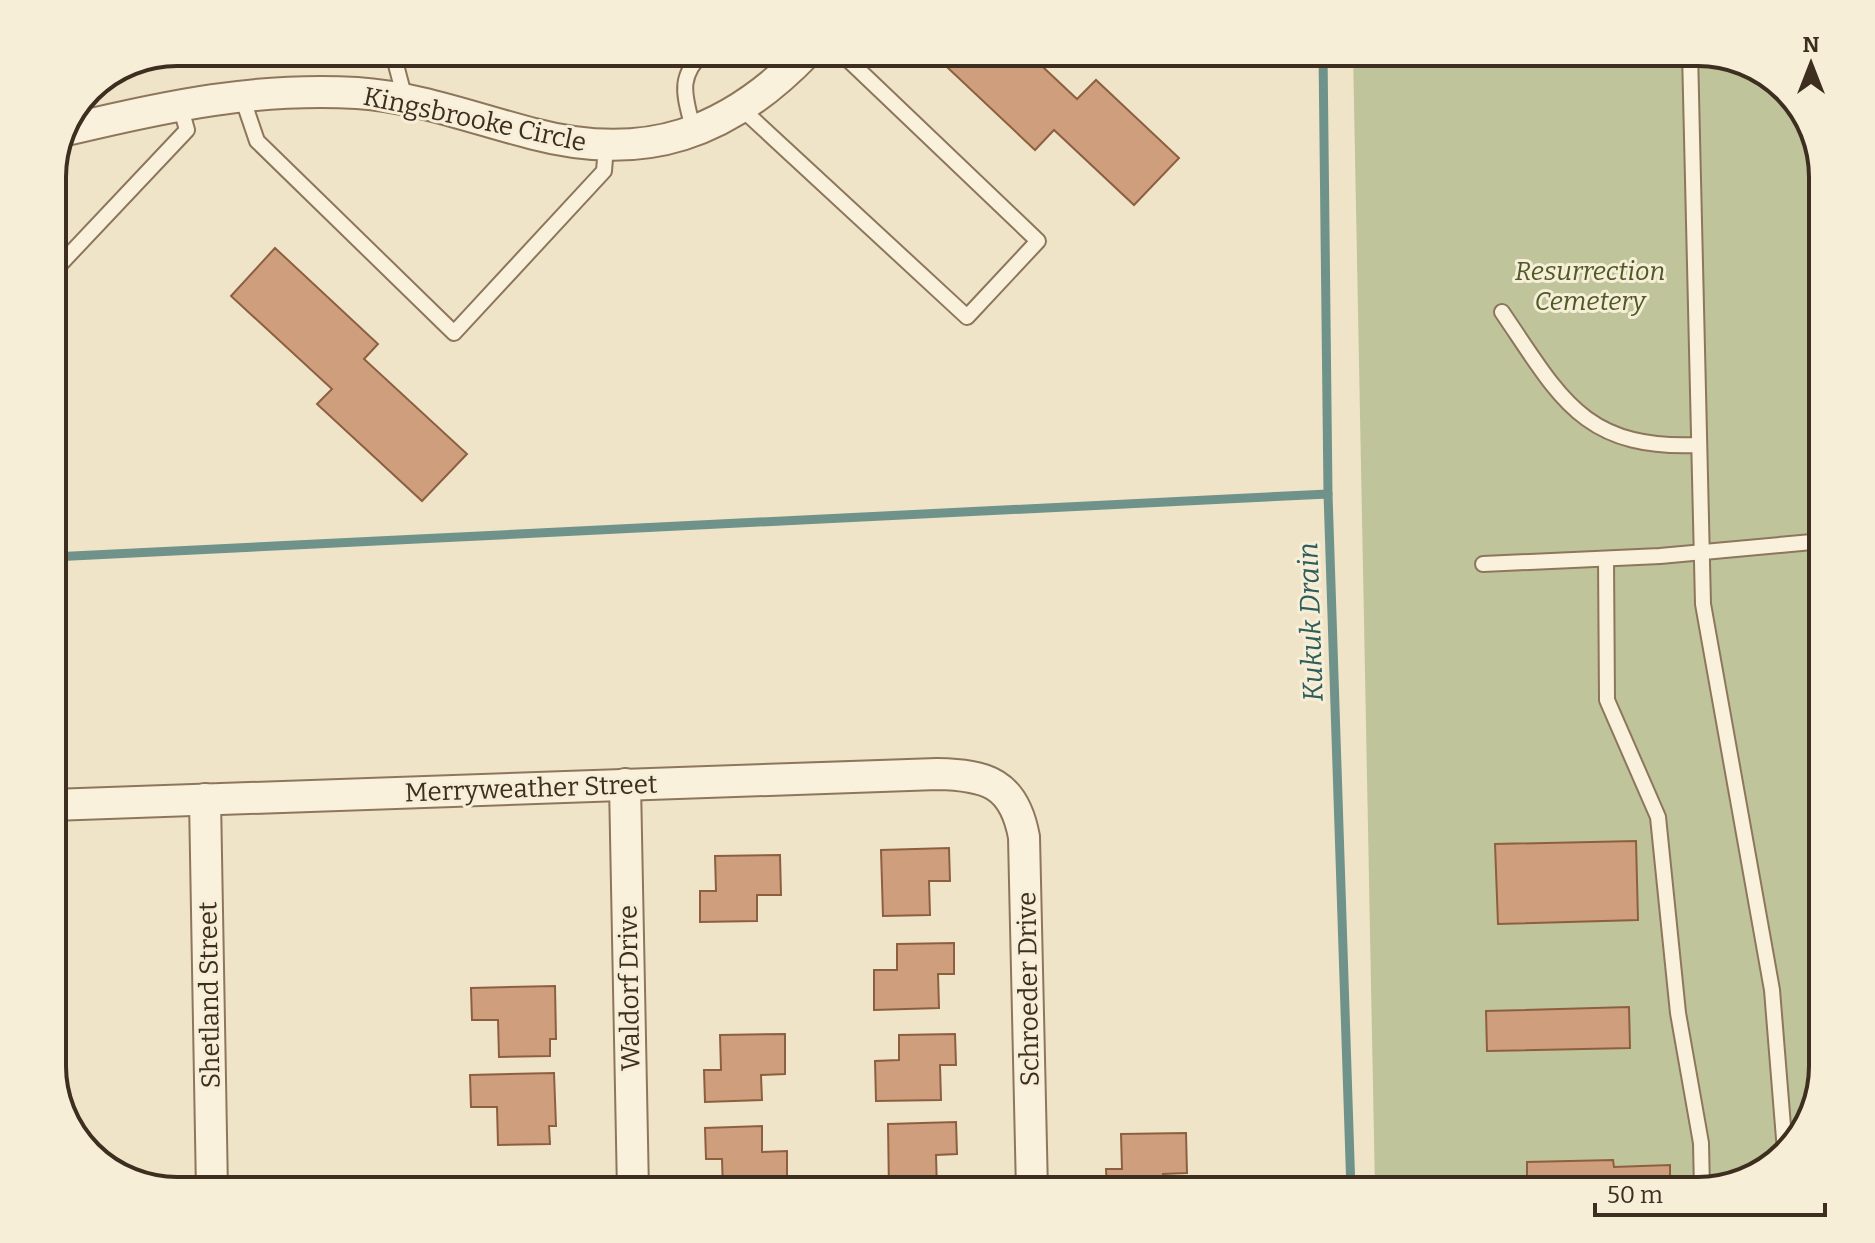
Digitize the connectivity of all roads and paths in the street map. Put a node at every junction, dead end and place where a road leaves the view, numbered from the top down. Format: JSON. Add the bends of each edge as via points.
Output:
{"nodes":[{"id":1,"x":396,"y":66,"type":"edge"},
{"id":2,"x":689,"y":66,"type":"edge"},
{"id":3,"x":794,"y":66,"type":"edge"},
{"id":4,"x":855,"y":66,"type":"edge"},
{"id":5,"x":1690,"y":66,"type":"edge"},
{"id":6,"x":241,"y":94,"type":"junction"},
{"id":7,"x":405,"y":99,"type":"junction"},
{"id":8,"x":179,"y":103,"type":"junction"},
{"id":9,"x":741,"y":108,"type":"junction"},
{"id":10,"x":80,"y":123,"type":"edge"},
{"id":11,"x":694,"y":133,"type":"junction"},
{"id":12,"x":606,"y":146,"type":"junction"},
{"id":13,"x":66,"y":258,"type":"edge"},
{"id":14,"x":1502,"y":312,"type":"dead end"},
{"id":15,"x":1698,"y":445,"type":"junction"},
{"id":16,"x":1809,"y":542,"type":"edge"},
{"id":17,"x":1703,"y":553,"type":"junction"},
{"id":18,"x":1606,"y":559,"type":"junction"},
{"id":19,"x":1483,"y":564,"type":"dead end"},
{"id":20,"x":625,"y":784,"type":"junction"},
{"id":21,"x":1007,"y":791,"type":"joint"},
{"id":22,"x":205,"y":799,"type":"junction"},
{"id":23,"x":66,"y":804,"type":"edge"},
{"id":24,"x":1784,"y":1136,"type":"edge"},
{"id":25,"x":212,"y":1177,"type":"edge"},
{"id":26,"x":633,"y":1177,"type":"edge"},
{"id":27,"x":1032,"y":1177,"type":"edge"},
{"id":28,"x":1702,"y":1177,"type":"edge"}],
"edges":[{"from":1,"to":7,"type":"lane"},
{"from":2,"to":11,"type":"lane","via":[[684,89]]},
{"from":3,"to":9,"type":"street","name":"Kingsbrooke Circle"},
{"from":4,"to":9,"type":"lane","via":[[1038,241],[967,317]]},
{"from":5,"to":15,"type":"lane"},
{"from":6,"to":7,"type":"street","name":"Kingsbrooke Circle","via":[[299,90]]},
{"from":6,"to":8,"type":"street","name":"Kingsbrooke Circle"},
{"from":6,"to":12,"type":"lane","via":[[257,141],[454,333],[604,171]]},
{"from":7,"to":12,"type":"street","name":"Kingsbrooke Circle","via":[[538,135]]},
{"from":8,"to":10,"type":"street","name":"Kingsbrooke Circle"},
{"from":8,"to":13,"type":"lane","via":[[187,130]]},
{"from":9,"to":11,"type":"street","name":"Kingsbrooke Circle"},
{"from":11,"to":12,"type":"street","name":"Kingsbrooke Circle"},
{"from":14,"to":15,"type":"lane","via":[[1563,401],[1593,424],[1619,437],[1663,446]]},
{"from":15,"to":17,"type":"lane"},
{"from":16,"to":17,"type":"lane"},
{"from":17,"to":18,"type":"lane"},
{"from":17,"to":24,"type":"lane","via":[[1709,646],[1772,990]]},
{"from":18,"to":19,"type":"lane"},
{"from":18,"to":28,"type":"lane","via":[[1607,700],[1658,817]]},
{"from":20,"to":21,"type":"street","name":"Merryweather Street","via":[[937,774],[967,775]]},
{"from":20,"to":22,"type":"street","name":"Merryweather Street"},
{"from":20,"to":26,"type":"street","name":"Waldorf Drive"},
{"from":21,"to":27,"type":"street","name":"Schroeder Drive","via":[[1019,810],[1025,858]]},
{"from":22,"to":23,"type":"street","name":"Merryweather Street"},
{"from":22,"to":25,"type":"street","name":"Shetland Street"}]}
